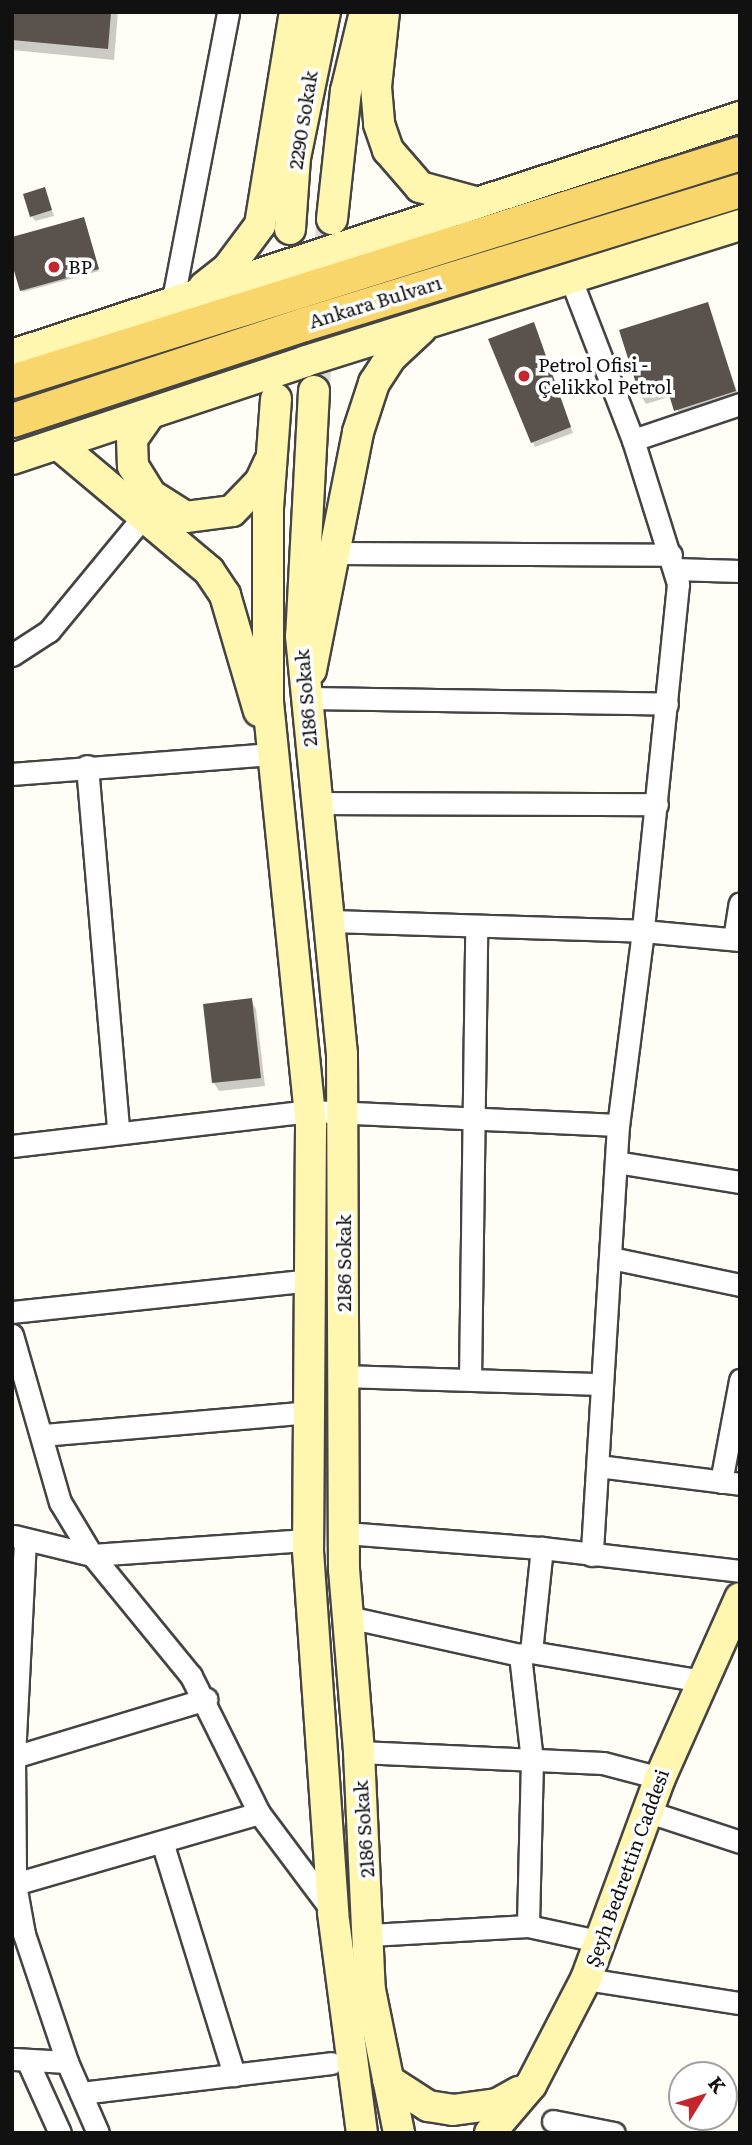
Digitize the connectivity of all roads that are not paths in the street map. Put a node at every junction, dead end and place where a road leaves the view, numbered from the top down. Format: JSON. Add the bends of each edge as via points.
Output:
{"nodes":[{"id":1,"x":228,"y":12,"type":"edge"},
{"id":2,"x":295,"y":12,"type":"edge"},
{"id":3,"x":325,"y":12,"type":"edge"},
{"id":4,"x":365,"y":12,"type":"edge"},
{"id":5,"x":384,"y":12,"type":"edge"},
{"id":6,"x":740,"y":117,"type":"edge"},
{"id":7,"x":740,"y":153,"type":"edge"},
{"id":8,"x":550,"y":179,"type":"junction"},
{"id":9,"x":636,"y":185,"type":"junction"},
{"id":10,"x":740,"y":190,"type":"edge"},
{"id":11,"x":479,"y":202,"type":"junction"},
{"id":12,"x":655,"y":217,"type":"junction"},
{"id":13,"x":332,"y":219,"type":"tunnel mouth"},
{"id":14,"x":740,"y":225,"type":"edge"},
{"id":15,"x":290,"y":229,"type":"dead end"},
{"id":16,"x":584,"y":273,"type":"junction"},
{"id":17,"x":181,"y":301,"type":"junction"},
{"id":18,"x":429,"y":322,"type":"junction"},
{"id":19,"x":12,"y":355,"type":"edge"},
{"id":20,"x":12,"y":382,"type":"edge"},
{"id":21,"x":314,"y":391,"type":"tunnel mouth"},
{"id":22,"x":276,"y":399,"type":"dead end"},
{"id":23,"x":740,"y":404,"type":"edge"},
{"id":24,"x":149,"y":415,"type":"junction"},
{"id":25,"x":12,"y":420,"type":"edge"},
{"id":26,"x":633,"y":440,"type":"junction"},
{"id":27,"x":59,"y":445,"type":"junction"},
{"id":28,"x":272,"y":457,"type":"junction"},
{"id":29,"x":12,"y":459,"type":"edge"},
{"id":30,"x":143,"y":517,"type":"junction"},
{"id":31,"x":335,"y":553,"type":"junction"},
{"id":32,"x":672,"y":562,"type":"junction"},
{"id":33,"x":740,"y":571,"type":"edge"},
{"id":34,"x":12,"y":654,"type":"edge"},
{"id":35,"x":304,"y":698,"type":"junction"},
{"id":36,"x":667,"y":704,"type":"junction"},
{"id":37,"x":274,"y":754,"type":"junction"},
{"id":38,"x":87,"y":766,"type":"junction"},
{"id":39,"x":12,"y":774,"type":"edge"},
{"id":40,"x":319,"y":803,"type":"junction"},
{"id":41,"x":657,"y":804,"type":"junction"},
{"id":42,"x":740,"y":903,"type":"edge"},
{"id":43,"x":331,"y":920,"type":"junction"},
{"id":44,"x":476,"y":927,"type":"junction"},
{"id":45,"x":643,"y":931,"type":"junction"},
{"id":46,"x":737,"y":940,"type":"edge"},
{"id":47,"x":310,"y":1111,"type":"junction"},
{"id":48,"x":344,"y":1111,"type":"junction"},
{"id":49,"x":471,"y":1119,"type":"junction"},
{"id":50,"x":618,"y":1125,"type":"junction"},
{"id":51,"x":118,"y":1131,"type":"junction"},
{"id":52,"x":12,"y":1146,"type":"edge"},
{"id":53,"x":616,"y":1162,"type":"junction"},
{"id":54,"x":740,"y":1182,"type":"edge"},
{"id":55,"x":611,"y":1258,"type":"junction"},
{"id":56,"x":310,"y":1280,"type":"junction"},
{"id":57,"x":740,"y":1285,"type":"edge"},
{"id":58,"x":12,"y":1311,"type":"edge"},
{"id":59,"x":12,"y":1335,"type":"edge"},
{"id":60,"x":344,"y":1376,"type":"junction"},
{"id":61,"x":470,"y":1379,"type":"junction"},
{"id":62,"x":740,"y":1380,"type":"edge"},
{"id":63,"x":600,"y":1384,"type":"junction"},
{"id":64,"x":309,"y":1412,"type":"junction"},
{"id":65,"x":43,"y":1435,"type":"junction"},
{"id":66,"x":598,"y":1466,"type":"junction"},
{"id":67,"x":731,"y":1483,"type":"edge"},
{"id":68,"x":345,"y":1533,"type":"junction"},
{"id":69,"x":19,"y":1538,"type":"edge"},
{"id":70,"x":309,"y":1540,"type":"junction"},
{"id":71,"x":542,"y":1548,"type":"junction"},
{"id":72,"x":92,"y":1555,"type":"junction"},
{"id":73,"x":592,"y":1555,"type":"junction"},
{"id":74,"x":740,"y":1571,"type":"edge"},
{"id":75,"x":740,"y":1598,"type":"edge"},
{"id":76,"x":348,"y":1617,"type":"junction"},
{"id":77,"x":731,"y":1642,"type":"edge"},
{"id":78,"x":525,"y":1653,"type":"junction"},
{"id":79,"x":702,"y":1681,"type":"junction"},
{"id":80,"x":206,"y":1699,"type":"junction"},
{"id":81,"x":359,"y":1752,"type":"junction"},
{"id":82,"x":14,"y":1756,"type":"junction"},
{"id":83,"x":532,"y":1760,"type":"junction"},
{"id":84,"x":660,"y":1778,"type":"junction"},
{"id":85,"x":649,"y":1812,"type":"junction"},
{"id":86,"x":259,"y":1813,"type":"junction"},
{"id":87,"x":740,"y":1842,"type":"edge"},
{"id":88,"x":163,"y":1845,"type":"junction"},
{"id":89,"x":15,"y":1884,"type":"junction"},
{"id":90,"x":333,"y":1913,"type":"junction"},
{"id":91,"x":528,"y":1926,"type":"junction"},
{"id":92,"x":18,"y":1933,"type":"edge"},
{"id":93,"x":370,"y":1936,"type":"junction"},
{"id":94,"x":602,"y":1942,"type":"junction"},
{"id":95,"x":586,"y":1979,"type":"junction"},
{"id":96,"x":740,"y":2003,"type":"edge"},
{"id":97,"x":19,"y":2059,"type":"edge"},
{"id":98,"x":67,"y":2062,"type":"junction"},
{"id":99,"x":331,"y":2063,"type":"dead end"},
{"id":100,"x":234,"y":2075,"type":"junction"},
{"id":101,"x":388,"y":2080,"type":"junction"},
{"id":102,"x":531,"y":2085,"type":"junction"},
{"id":103,"x":81,"y":2093,"type":"junction"},
{"id":104,"x":553,"y":2121,"type":"dead end"},
{"id":105,"x":489,"y":2131,"type":"edge"},
{"id":106,"x":60,"y":2133,"type":"edge"},
{"id":107,"x":98,"y":2133,"type":"edge"},
{"id":108,"x":362,"y":2133,"type":"edge"},
{"id":109,"x":399,"y":2133,"type":"edge"},
{"id":110,"x":614,"y":2133,"type":"edge"}],
"edges":[{"from":1,"to":17,"type":"street"},
{"from":2,"to":17,"type":"main road","via":[[260,225],[228,268]]},
{"from":3,"to":15,"type":"main road","name":"2290 Sokak","via":[[295,158]]},
{"from":4,"to":13,"type":"main road","name":"2290 Sokak","via":[[346,91]]},
{"from":5,"to":11,"type":"main road","via":[[376,87],[379,124],[388,150],[420,187],[443,197]]},
{"from":6,"to":8,"type":"main road"},
{"from":7,"to":9,"type":"main road","name":"Ankara Bulvarı"},
{"from":8,"to":9,"type":"main road"},
{"from":8,"to":11,"type":"main road"},
{"from":9,"to":20,"type":"main road","name":"Ankara Bulvarı"},
{"from":10,"to":12,"type":"main road","name":"Ankara Bulvarı"},
{"from":11,"to":17,"type":"main road"},
{"from":12,"to":16,"type":"main road"},
{"from":12,"to":25,"type":"main road","name":"Ankara Bulvarı","via":[[304,324]]},
{"from":14,"to":16,"type":"main road","name":"Ankara Bulvarı"},
{"from":16,"to":18,"type":"main road","name":"Ankara Bulvarı"},
{"from":16,"to":26,"type":"street"},
{"from":17,"to":19,"type":"main road"},
{"from":18,"to":24,"type":"main road","name":"Ankara Bulvarı"},
{"from":18,"to":31,"type":"main road","via":[[391,357],[374,383],[358,432]]},
{"from":21,"to":35,"type":"main road","name":"2186 Sokak","via":[[302,573]]},
{"from":22,"to":28,"type":"main road","name":"2186 Sokak"},
{"from":23,"to":26,"type":"street"},
{"from":24,"to":27,"type":"main road","name":"Ankara Bulvarı"},
{"from":24,"to":28,"type":"main road","via":[[132,439],[133,466],[151,495],[186,517],[232,511],[260,482]]},
{"from":26,"to":32,"type":"street"},
{"from":27,"to":29,"type":"main road","name":"Ankara Bulvarı"},
{"from":27,"to":30,"type":"main road"},
{"from":28,"to":37,"type":"main road","name":"2186 Sokak","via":[[268,702]]},
{"from":30,"to":34,"type":"street","via":[[49,631]]},
{"from":30,"to":37,"type":"main road","via":[[189,552],[225,595]]},
{"from":31,"to":32,"type":"street"},
{"from":31,"to":35,"type":"main road"},
{"from":32,"to":33,"type":"street"},
{"from":32,"to":36,"type":"street","via":[[678,583]]},
{"from":35,"to":36,"type":"street"},
{"from":35,"to":40,"type":"main road","name":"2186 Sokak"},
{"from":36,"to":41,"type":"street"},
{"from":37,"to":38,"type":"street"},
{"from":37,"to":47,"type":"main road","name":"2186 Sokak"},
{"from":38,"to":39,"type":"street"},
{"from":38,"to":51,"type":"street"},
{"from":40,"to":41,"type":"street"},
{"from":40,"to":43,"type":"main road","name":"2186 Sokak"},
{"from":41,"to":45,"type":"street"},
{"from":42,"to":46,"type":"street"},
{"from":43,"to":44,"type":"street"},
{"from":43,"to":48,"type":"main road","name":"2186 Sokak"},
{"from":44,"to":45,"type":"street"},
{"from":44,"to":49,"type":"street"},
{"from":45,"to":46,"type":"street"},
{"from":45,"to":50,"type":"street"},
{"from":47,"to":48,"type":"street"},
{"from":47,"to":51,"type":"street"},
{"from":47,"to":56,"type":"main road","name":"2186 Sokak"},
{"from":48,"to":49,"type":"street"},
{"from":48,"to":60,"type":"main road","name":"2186 Sokak"},
{"from":49,"to":50,"type":"street"},
{"from":49,"to":61,"type":"street"},
{"from":50,"to":53,"type":"street"},
{"from":51,"to":52,"type":"street"},
{"from":53,"to":54,"type":"street"},
{"from":53,"to":55,"type":"street"},
{"from":55,"to":57,"type":"street"},
{"from":55,"to":63,"type":"street"},
{"from":56,"to":58,"type":"street"},
{"from":56,"to":64,"type":"main road","name":"2186 Sokak"},
{"from":59,"to":65,"type":"street"},
{"from":60,"to":61,"type":"street"},
{"from":60,"to":68,"type":"main road","name":"2186 Sokak"},
{"from":61,"to":63,"type":"street"},
{"from":62,"to":67,"type":"street"},
{"from":63,"to":66,"type":"street"},
{"from":64,"to":65,"type":"street"},
{"from":64,"to":70,"type":"main road","name":"2186 Sokak"},
{"from":65,"to":72,"type":"street","via":[[60,1503]]},
{"from":66,"to":67,"type":"street"},
{"from":66,"to":73,"type":"street"},
{"from":68,"to":71,"type":"street"},
{"from":68,"to":76,"type":"main road","name":"2186 Sokak"},
{"from":69,"to":72,"type":"street"},
{"from":69,"to":82,"type":"street"},
{"from":70,"to":72,"type":"street"},
{"from":70,"to":90,"type":"main road","name":"2186 Sokak"},
{"from":71,"to":73,"type":"street"},
{"from":71,"to":78,"type":"street"},
{"from":72,"to":80,"type":"street"},
{"from":73,"to":74,"type":"street"},
{"from":75,"to":77,"type":"main road","name":"Şeyh Bedrettin Caddesi"},
{"from":76,"to":78,"type":"street"},
{"from":76,"to":81,"type":"main road","name":"2186 Sokak"},
{"from":77,"to":79,"type":"main road","name":"Şeyh Bedrettin Caddesi"},
{"from":78,"to":79,"type":"street"},
{"from":78,"to":83,"type":"street"},
{"from":79,"to":84,"type":"main road","name":"Şeyh Bedrettin Caddesi"},
{"from":80,"to":82,"type":"street"},
{"from":80,"to":86,"type":"street"},
{"from":81,"to":83,"type":"street"},
{"from":81,"to":93,"type":"main road","name":"2186 Sokak"},
{"from":82,"to":89,"type":"street"},
{"from":83,"to":84,"type":"street","via":[[603,1763]]},
{"from":83,"to":91,"type":"street"},
{"from":84,"to":85,"type":"main road","name":"Şeyh Bedrettin Caddesi"},
{"from":85,"to":87,"type":"street"},
{"from":85,"to":94,"type":"main road","name":"Şeyh Bedrettin Caddesi"},
{"from":86,"to":88,"type":"street"},
{"from":86,"to":90,"type":"street"},
{"from":88,"to":89,"type":"street"},
{"from":88,"to":100,"type":"street"},
{"from":89,"to":92,"type":"street"},
{"from":90,"to":108,"type":"main road","name":"2186 Sokak"},
{"from":91,"to":93,"type":"street"},
{"from":91,"to":94,"type":"street"},
{"from":92,"to":98,"type":"street"},
{"from":93,"to":101,"type":"main road","name":"2186 Sokak","via":[[370,1990]]},
{"from":94,"to":95,"type":"main road","name":"Şeyh Bedrettin Caddesi"},
{"from":95,"to":96,"type":"street"},
{"from":95,"to":102,"type":"main road","name":"Şeyh Bedrettin Caddesi"},
{"from":97,"to":98,"type":"street"},
{"from":97,"to":106,"type":"street"},
{"from":98,"to":103,"type":"street"},
{"from":99,"to":100,"type":"street"},
{"from":100,"to":103,"type":"street"},
{"from":101,"to":102,"type":"main road","via":[[428,2106],[453,2110],[496,2104]]},
{"from":101,"to":109,"type":"main road","name":"2186 Sokak"},
{"from":102,"to":105,"type":"main road","name":"Şeyh Bedrettin Caddesi"},
{"from":103,"to":107,"type":"street"},
{"from":104,"to":110,"type":"street"}]}
